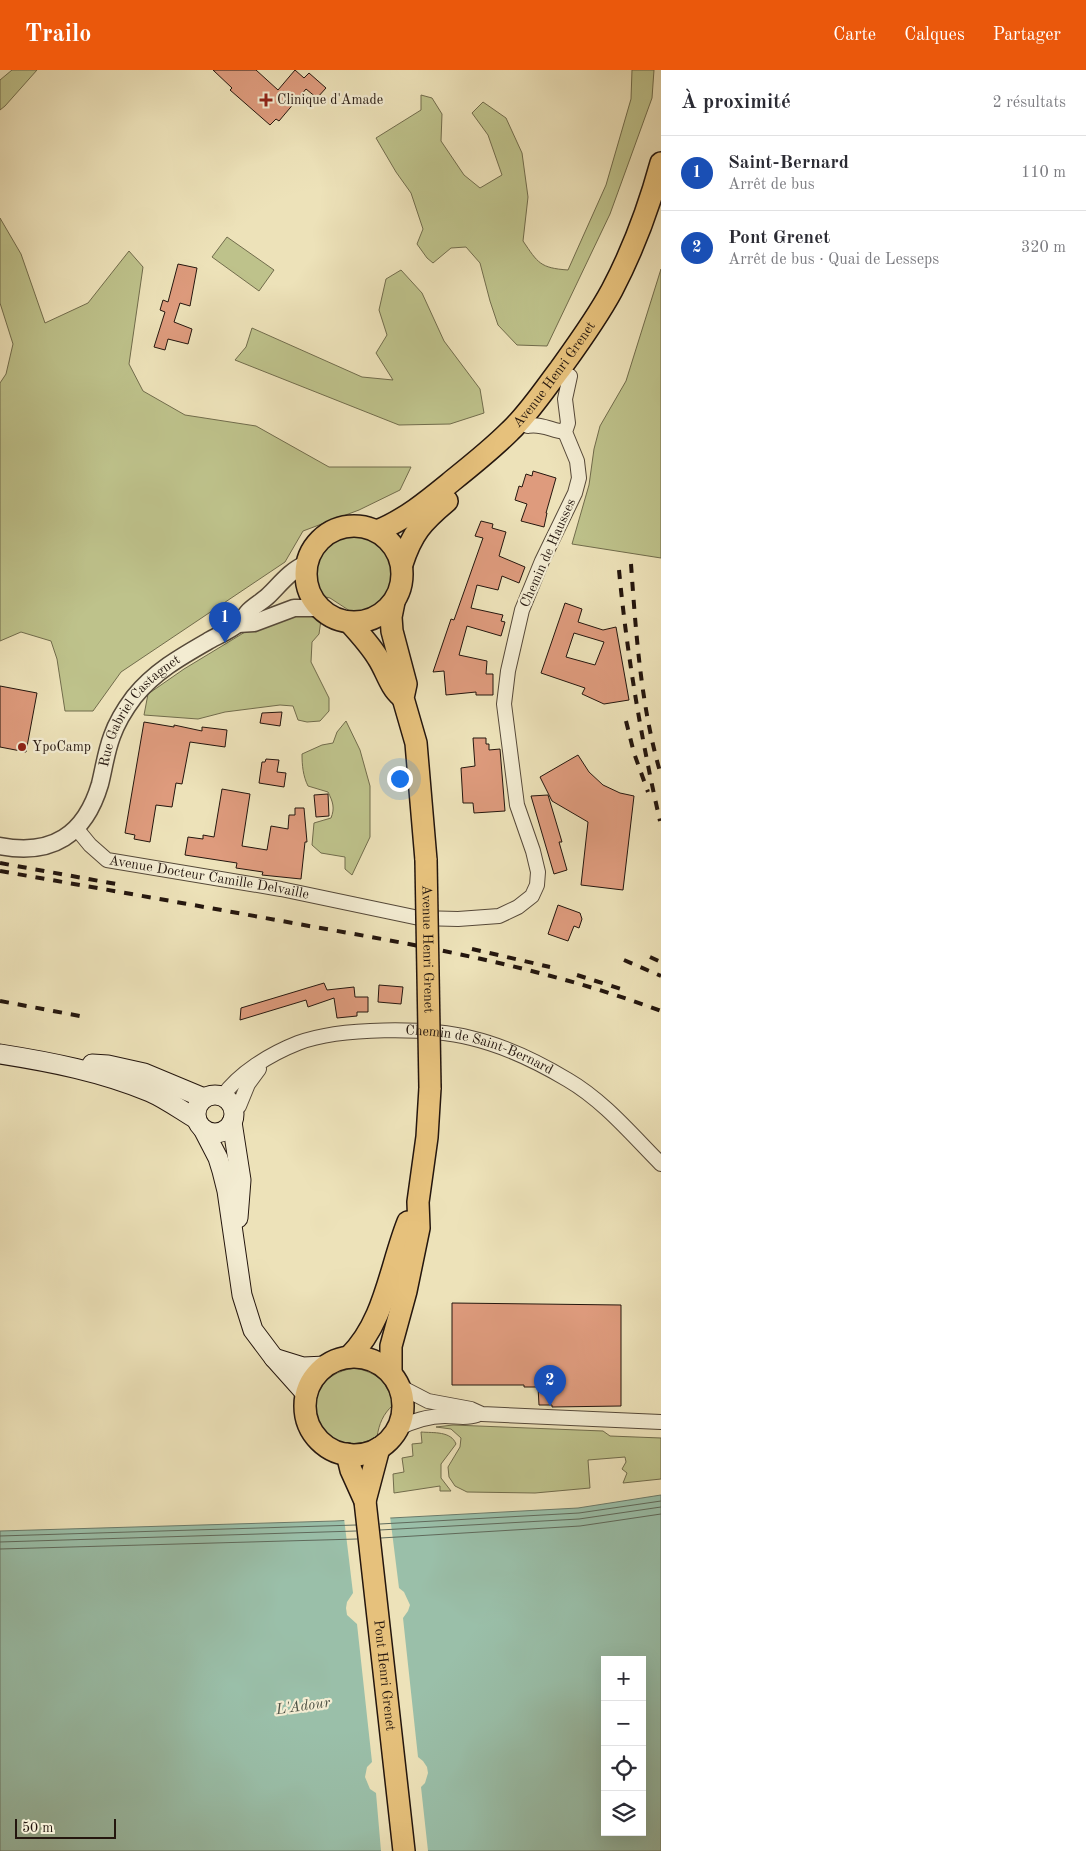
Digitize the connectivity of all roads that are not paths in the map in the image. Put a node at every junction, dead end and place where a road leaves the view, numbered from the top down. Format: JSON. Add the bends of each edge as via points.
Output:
{"nodes":[{"id":1,"x":661,"y":163,"type":"edge"},
{"id":2,"x":661,"y":207,"type":"edge"},
{"id":3,"x":570,"y":376,"type":"junction"},
{"id":4,"x":528,"y":426,"type":"junction"},
{"id":5,"x":565,"y":432,"type":"junction"},
{"id":6,"x":377,"y":531,"type":"junction"},
{"id":7,"x":306,"y":564,"type":"junction"},
{"id":8,"x":402,"y":564,"type":"junction"},
{"id":9,"x":394,"y":602,"type":"junction"},
{"id":10,"x":319,"y":608,"type":"junction"},
{"id":11,"x":350,"y":623,"type":"junction"},
{"id":12,"x":238,"y":624,"type":"junction"},
{"id":13,"x":403,"y":698,"type":"junction"},
{"id":14,"x":76,"y":828,"type":"junction"},
{"id":15,"x":0,"y":846,"type":"edge"},
{"id":16,"x":404,"y":915,"type":"joint"},
{"id":17,"x":0,"y":1054,"type":"edge"},
{"id":18,"x":266,"y":1058,"type":"junction"},
{"id":19,"x":53,"y":1063,"type":"junction"},
{"id":20,"x":213,"y":1098,"type":"junction"},
{"id":21,"x":233,"y":1117,"type":"junction"},
{"id":22,"x":200,"y":1124,"type":"junction"},
{"id":23,"x":661,"y":1164,"type":"edge"},
{"id":24,"x":418,"y":1202,"type":"junction"},
{"id":25,"x":236,"y":1252,"type":"junction"},
{"id":26,"x":348,"y":1357,"type":"junction"},
{"id":27,"x":274,"y":1358,"type":"junction"},
{"id":28,"x":326,"y":1366,"type":"junction"},
{"id":29,"x":395,"y":1380,"type":"junction"},
{"id":30,"x":307,"y":1395,"type":"junction"},
{"id":31,"x":482,"y":1414,"type":"junction"},
{"id":32,"x":661,"y":1422,"type":"edge"},
{"id":33,"x":398,"y":1429,"type":"junction"},
{"id":34,"x":379,"y":1448,"type":"junction"},
{"id":35,"x":347,"y":1454,"type":"junction"},
{"id":36,"x":363,"y":1480,"type":"junction"},
{"id":37,"x":404,"y":1851,"type":"edge"}],
"edges":[{"from":1,"to":6,"type":"main road","name":"Avenue Henri Grenet","via":[[640,227],[612,290],[576,348],[533,405],[510,431],[460,474],[403,517]]},
{"from":2,"to":3,"type":"main road","name":"Avenue Henri Grenet","via":[[644,255],[590,349]]},
{"from":3,"to":4,"type":"main road","name":"Avenue Henri Grenet"},
{"from":3,"to":5,"type":"street","name":"Chemin de Hausses","via":[[565,399],[568,423]]},
{"from":4,"to":5,"type":"street"},
{"from":4,"to":8,"type":"main road","name":"Avenue Henri Grenet","via":[[427,518],[413,535]]},
{"from":5,"to":16,"type":"street","name":"Chemin de Hausses","via":[[577,461],[579,478],[522,610],[504,704],[517,805],[533,851],[538,872],[537,886],[532,896],[518,907],[498,916],[436,919]]},
{"from":6,"to":7,"type":"main road","via":[[363,526],[334,530],[321,538]]},
{"from":6,"to":8,"type":"main road","via":[[389,540]]},
{"from":7,"to":10,"type":"main road","via":[[307,587]]},
{"from":7,"to":12,"type":"street","name":"Rue Gabriel Castagnet","via":[[294,569]]},
{"from":8,"to":9,"type":"main road","via":[[401,584]]},
{"from":9,"to":11,"type":"main road","via":[[382,614],[367,621]]},
{"from":9,"to":13,"type":"main road","name":"Avenue Henri Grenet","via":[[392,631],[406,684]]},
{"from":10,"to":11,"type":"main road","via":[[333,618]]},
{"from":10,"to":12,"type":"street","name":"Rue Gabriel Castagnet","via":[[294,608]]},
{"from":11,"to":13,"type":"main road","name":"Avenue Henri Grenet","via":[[373,650],[395,690]]},
{"from":12,"to":14,"type":"street","name":"Rue Gabriel Castagnet","via":[[161,670],[134,697],[111,737],[92,806]]},
{"from":13,"to":24,"type":"main road","name":"Avenue Henri Grenet","bridge":true,"via":[[416,743],[426,860],[430,1088]]},
{"from":14,"to":15,"type":"street","via":[[56,843],[40,847]]},
{"from":14,"to":16,"type":"street","name":"Avenue Docteur Camille Delvaille","via":[[107,860],[281,889]]},
{"from":17,"to":19,"type":"main road"},
{"from":18,"to":20,"type":"street","name":"Chemin de Saint-Bernard"},
{"from":18,"to":21,"type":"street","name":"Chemin de Saint-Bernard","via":[[248,1084]]},
{"from":18,"to":23,"type":"street","name":"Chemin de Saint-Bernard","via":[[299,1042],[341,1033],[404,1030],[476,1039],[508,1050],[571,1081],[604,1107]]},
{"from":19,"to":20,"type":"main road","via":[[108,1065],[144,1073]]},
{"from":19,"to":22,"type":"main road","via":[[150,1092]]},
{"from":20,"to":21,"type":"main road","via":[[230,1103]]},
{"from":20,"to":22,"type":"main road","via":[[197,1108]]},
{"from":21,"to":22,"type":"main road","via":[[219,1133],[208,1132]]},
{"from":21,"to":25,"type":"main road","via":[[242,1180]]},
{"from":22,"to":25,"type":"main road","via":[[222,1171]]},
{"from":24,"to":26,"type":"main road","name":"Avenue Henri Grenet","via":[[368,1333]]},
{"from":24,"to":29,"type":"main road","name":"Avenue Henri Grenet","via":[[420,1228],[391,1346]]},
{"from":25,"to":27,"type":"main road","via":[[242,1294],[253,1330]]},
{"from":26,"to":28,"type":"main road"},
{"from":26,"to":29,"type":"main road","via":[[382,1365]]},
{"from":27,"to":28,"type":"main road","via":[[303,1367]]},
{"from":27,"to":30,"type":"main road"},
{"from":28,"to":30,"type":"main road","via":[[314,1379]]},
{"from":29,"to":31,"type":"street","via":[[428,1401]]},
{"from":29,"to":33,"type":"main road","via":[[403,1400]]},
{"from":30,"to":35,"type":"main road","via":[[306,1411],[319,1440],[331,1449]]},
{"from":31,"to":32,"type":"street"},
{"from":31,"to":33,"type":"street","via":[[470,1418],[432,1416]]},
{"from":33,"to":34,"type":"main road"},
{"from":34,"to":35,"type":"main road","via":[[364,1454]]},
{"from":34,"to":36,"type":"main road"},
{"from":35,"to":36,"type":"main road","name":"Pont Henri Grenet"},
{"from":36,"to":37,"type":"main road","name":"Pont Henri Grenet"}]}
